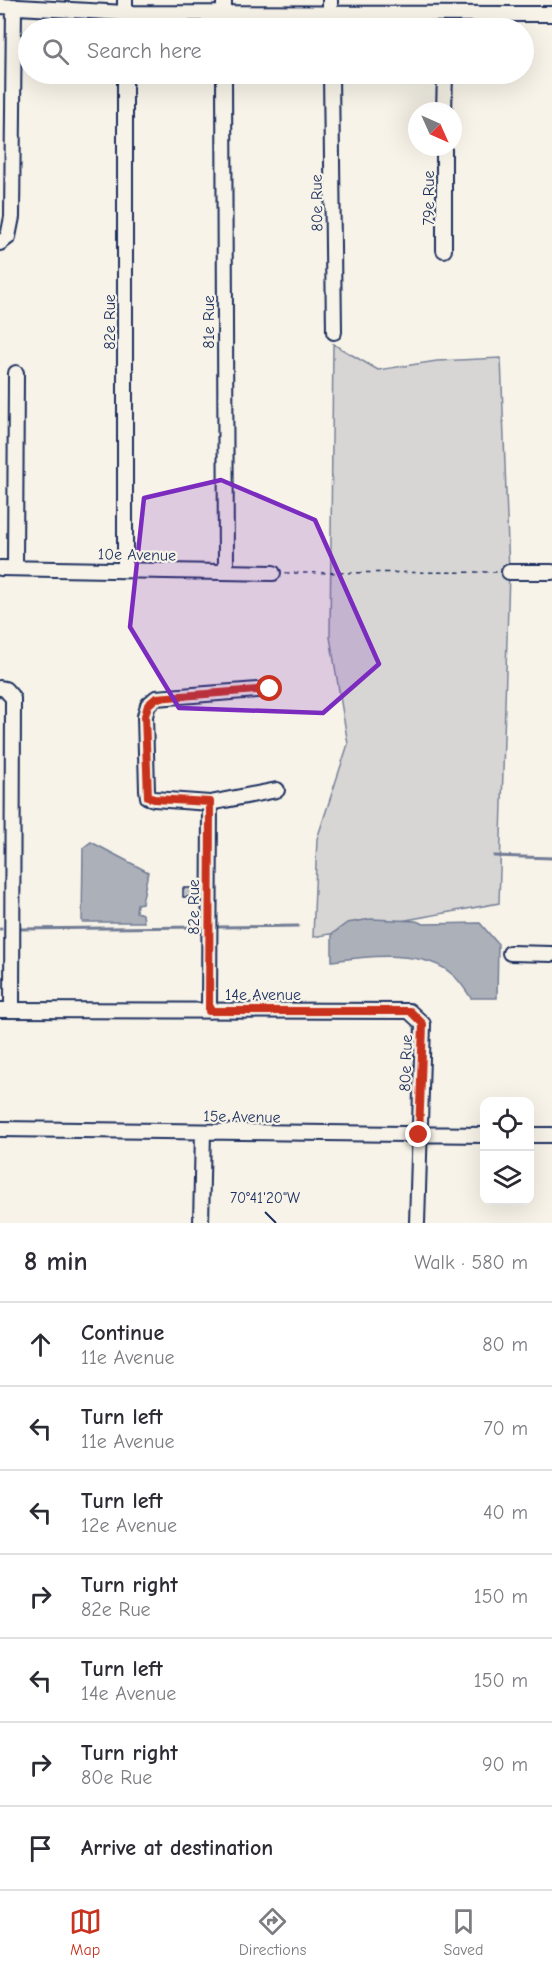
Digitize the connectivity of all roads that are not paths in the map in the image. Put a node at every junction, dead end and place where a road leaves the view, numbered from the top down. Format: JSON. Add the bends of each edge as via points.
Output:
{"nodes":[{"id":1,"x":330,"y":0,"type":"edge"},
{"id":2,"x":7,"y":6,"type":"edge"},
{"id":3,"x":125,"y":6,"type":"edge"},
{"id":4,"x":224,"y":7,"type":"edge"},
{"id":5,"x":552,"y":14,"type":"edge"},
{"id":6,"x":302,"y":18,"type":"edge"},
{"id":7,"x":330,"y":18,"type":"edge"},
{"id":8,"x":498,"y":18,"type":"edge"},
{"id":9,"x":125,"y":84,"type":"edge"},
{"id":10,"x":224,"y":84,"type":"edge"},
{"id":11,"x":331,"y":84,"type":"edge"},
{"id":12,"x":445,"y":84,"type":"edge"},
{"id":13,"x":444,"y":102,"type":"edge"},
{"id":14,"x":444,"y":156,"type":"edge"},
{"id":15,"x":0,"y":243,"type":"edge"},
{"id":16,"x":444,"y":250,"type":"dead end"},
{"id":17,"x":334,"y":332,"type":"dead end"},
{"id":18,"x":15,"y":373,"type":"dead end"},
{"id":19,"x":0,"y":568,"type":"edge"},
{"id":20,"x":15,"y":568,"type":"junction"},
{"id":21,"x":125,"y":570,"type":"junction"},
{"id":22,"x":226,"y":571,"type":"junction"},
{"id":23,"x":509,"y":572,"type":"road end"},
{"id":24,"x":552,"y":572,"type":"edge"},
{"id":25,"x":273,"y":573,"type":"road end"},
{"id":26,"x":0,"y":688,"type":"edge"},
{"id":27,"x":270,"y":689,"type":"dead end"},
{"id":28,"x":277,"y":790,"type":"dead end"},
{"id":29,"x":210,"y":802,"type":"junction"},
{"id":30,"x":510,"y":954,"type":"dead end"},
{"id":31,"x":552,"y":954,"type":"edge"},
{"id":32,"x":6,"y":1010,"type":"edge"},
{"id":33,"x":209,"y":1011,"type":"junction"},
{"id":34,"x":416,"y":1015,"type":"joint"},
{"id":35,"x":0,"y":1129,"type":"edge"},
{"id":36,"x":202,"y":1132,"type":"junction"},
{"id":37,"x":419,"y":1135,"type":"junction"},
{"id":38,"x":480,"y":1135,"type":"edge"},
{"id":39,"x":552,"y":1135,"type":"edge"},
{"id":40,"x":534,"y":1136,"type":"edge"},
{"id":41,"x":201,"y":1223,"type":"edge"},
{"id":42,"x":417,"y":1223,"type":"edge"}],
"edges":[{"from":1,"to":7,"type":"street"},
{"from":2,"to":3,"type":"street"},
{"from":2,"to":15,"type":"street","via":[[12,217],[8,237]]},
{"from":3,"to":4,"type":"street"},
{"from":4,"to":6,"type":"street"},
{"from":5,"to":8,"type":"street"},
{"from":9,"to":21,"type":"street","name":"82e Rue"},
{"from":10,"to":22,"type":"street","name":"81e Rue"},
{"from":11,"to":17,"type":"street","name":"80e Rue"},
{"from":12,"to":13,"type":"street"},
{"from":14,"to":16,"type":"street","name":"79e Rue"},
{"from":18,"to":20,"type":"street"},
{"from":19,"to":20,"type":"street","name":"10e Avenue"},
{"from":20,"to":21,"type":"street","name":"10e Avenue"},
{"from":21,"to":22,"type":"street","name":"10e Avenue"},
{"from":22,"to":25,"type":"street","name":"10e Avenue"},
{"from":23,"to":24,"type":"street"},
{"from":26,"to":32,"type":"street","via":[[13,698]]},
{"from":27,"to":29,"type":"street","via":[[156,698],[148,705],[148,797]]},
{"from":28,"to":29,"type":"street"},
{"from":29,"to":33,"type":"street","name":"82e Rue"},
{"from":30,"to":31,"type":"street"},
{"from":32,"to":33,"type":"street","name":"14e Avenue"},
{"from":33,"to":34,"type":"street","name":"14e Avenue","via":[[410,1011]]},
{"from":34,"to":37,"type":"street","name":"80e Rue","via":[[423,1024]]},
{"from":35,"to":36,"type":"street","name":"15e Avenue"},
{"from":36,"to":37,"type":"street","name":"15e Avenue"},
{"from":36,"to":41,"type":"street"},
{"from":37,"to":38,"type":"street","name":"15e Avenue"},
{"from":37,"to":42,"type":"street","name":"80e Rue"},
{"from":39,"to":40,"type":"street"}]}
